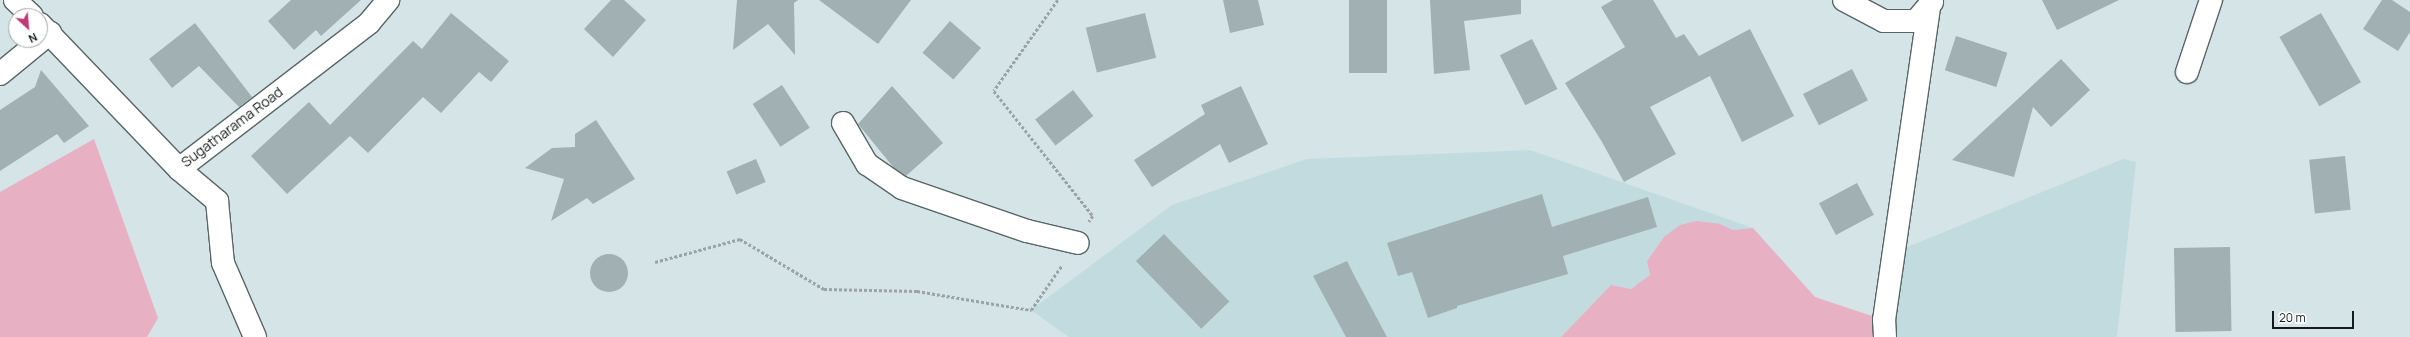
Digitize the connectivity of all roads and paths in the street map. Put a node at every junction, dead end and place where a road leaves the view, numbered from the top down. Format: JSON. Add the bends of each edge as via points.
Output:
{"nodes":[{"id":1,"x":15,"y":0,"type":"edge"},
{"id":2,"x":388,"y":0,"type":"edge"},
{"id":3,"x":1844,"y":0,"type":"edge"},
{"id":4,"x":2211,"y":0,"type":"edge"},
{"id":5,"x":1932,"y":3,"type":"edge"},
{"id":6,"x":24,"y":8,"type":"edge"},
{"id":7,"x":48,"y":31,"type":"edge"},
{"id":8,"x":25,"y":48,"type":"edge"},
{"id":9,"x":2187,"y":72,"type":"dead end"},
{"id":10,"x":0,"y":74,"type":"edge"},
{"id":11,"x":843,"y":122,"type":"dead end"},
{"id":12,"x":179,"y":169,"type":"junction"},
{"id":13,"x":1078,"y":243,"type":"dead end"},
{"id":14,"x":255,"y":337,"type":"edge"},
{"id":15,"x":1885,"y":337,"type":"edge"}],
"edges":[{"from":1,"to":6,"type":"street"},
{"from":2,"to":12,"type":"street","name":"Sugatharama Road","via":[[369,23]]},
{"from":3,"to":5,"type":"street","via":[[1884,21],[1916,21]]},
{"from":4,"to":9,"type":"street"},
{"from":5,"to":15,"type":"street","via":[[1884,320]]},
{"from":7,"to":12,"type":"street","name":"Sugatharama Road"},
{"from":8,"to":10,"type":"street"},
{"from":11,"to":13,"type":"street","via":[[867,164],[902,188],[1027,231]]},
{"from":12,"to":14,"type":"street","via":[[217,201],[223,263]]}]}
